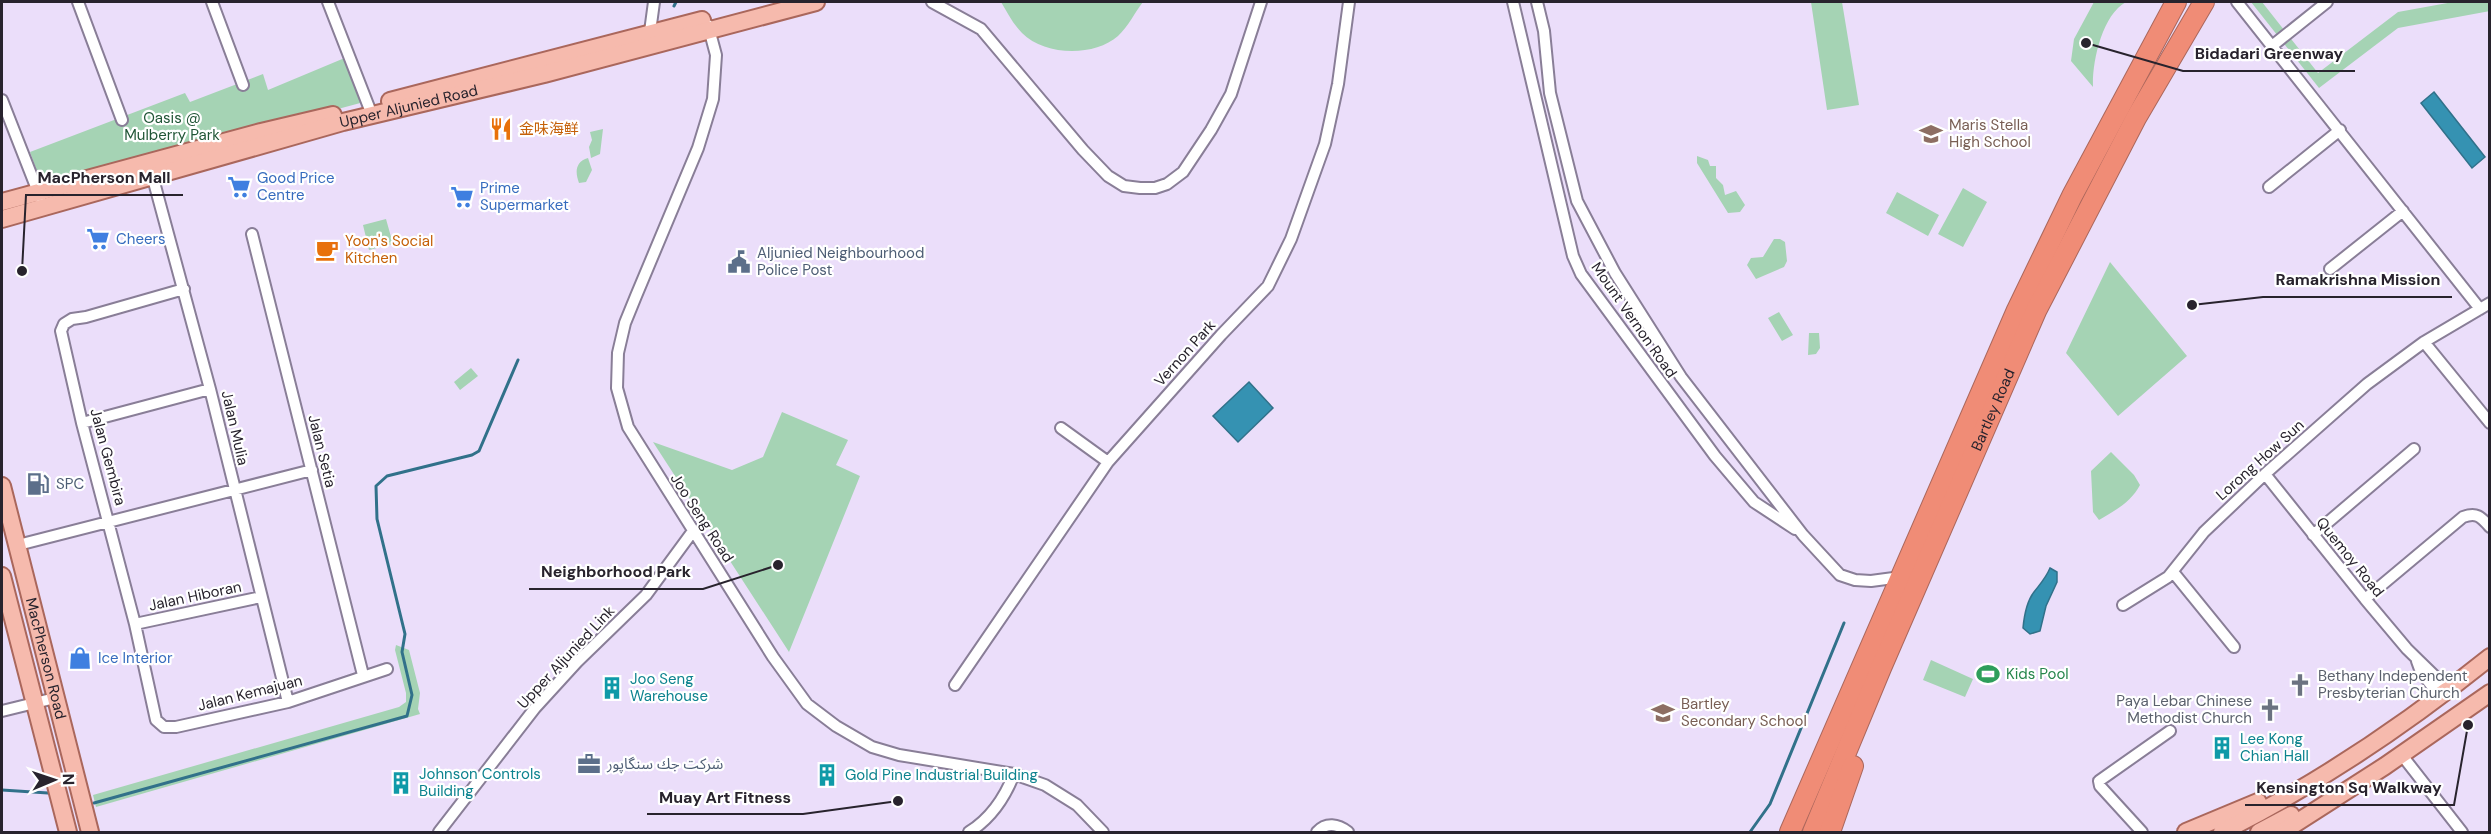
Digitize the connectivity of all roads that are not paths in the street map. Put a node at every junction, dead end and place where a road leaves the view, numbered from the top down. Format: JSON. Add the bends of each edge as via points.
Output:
{"nodes":[{"id":1,"x":78,"y":2,"type":"edge"},
{"id":2,"x":212,"y":2,"type":"edge"},
{"id":3,"x":328,"y":2,"type":"edge"},
{"id":4,"x":654,"y":2,"type":"edge"},
{"id":5,"x":772,"y":2,"type":"edge"},
{"id":6,"x":816,"y":2,"type":"edge"},
{"id":7,"x":932,"y":2,"type":"edge"},
{"id":8,"x":1261,"y":2,"type":"edge"},
{"id":9,"x":1349,"y":2,"type":"edge"},
{"id":10,"x":1513,"y":2,"type":"edge"},
{"id":11,"x":2176,"y":2,"type":"edge"},
{"id":12,"x":2204,"y":2,"type":"edge"},
{"id":13,"x":2237,"y":2,"type":"edge"},
{"id":14,"x":2327,"y":2,"type":"edge"},
{"id":15,"x":1538,"y":3,"type":"edge"},
{"id":16,"x":708,"y":24,"type":"junction"},
{"id":17,"x":649,"y":40,"type":"junction"},
{"id":18,"x":2272,"y":46,"type":"junction"},
{"id":19,"x":243,"y":84,"type":"dead end"},
{"id":20,"x":2,"y":100,"type":"edge"},
{"id":21,"x":370,"y":111,"type":"junction"},
{"id":22,"x":122,"y":120,"type":"dead end"},
{"id":23,"x":2340,"y":130,"type":"junction"},
{"id":24,"x":151,"y":169,"type":"junction"},
{"id":25,"x":2269,"y":187,"type":"dead end"},
{"id":26,"x":41,"y":199,"type":"junction"},
{"id":27,"x":2,"y":201,"type":"edge"},
{"id":28,"x":1577,"y":201,"type":"junction"},
{"id":29,"x":1561,"y":207,"type":"junction"},
{"id":30,"x":2403,"y":211,"type":"junction"},
{"id":31,"x":2,"y":219,"type":"edge"},
{"id":32,"x":252,"y":234,"type":"dead end"},
{"id":33,"x":2330,"y":268,"type":"dead end"},
{"id":34,"x":184,"y":289,"type":"junction"},
{"id":35,"x":2485,"y":306,"type":"edge"},
{"id":36,"x":2424,"y":342,"type":"junction"},
{"id":37,"x":210,"y":389,"type":"junction"},
{"id":38,"x":82,"y":423,"type":"junction"},
{"id":39,"x":2490,"y":423,"type":"edge"},
{"id":40,"x":1061,"y":428,"type":"dead end"},
{"id":41,"x":2414,"y":449,"type":"dead end"},
{"id":42,"x":1108,"y":462,"type":"junction"},
{"id":43,"x":312,"y":470,"type":"junction"},
{"id":44,"x":2265,"y":474,"type":"junction"},
{"id":45,"x":2,"y":486,"type":"edge"},
{"id":46,"x":234,"y":491,"type":"junction"},
{"id":47,"x":110,"y":523,"type":"junction"},
{"id":48,"x":2490,"y":527,"type":"edge"},
{"id":49,"x":693,"y":531,"type":"junction"},
{"id":50,"x":1803,"y":535,"type":"junction"},
{"id":51,"x":2313,"y":535,"type":"junction"},
{"id":52,"x":18,"y":545,"type":"junction"},
{"id":53,"x":2173,"y":572,"type":"junction"},
{"id":54,"x":2,"y":576,"type":"edge"},
{"id":55,"x":1901,"y":577,"type":"junction"},
{"id":56,"x":261,"y":597,"type":"junction"},
{"id":57,"x":2365,"y":599,"type":"junction"},
{"id":58,"x":2123,"y":605,"type":"dead end"},
{"id":59,"x":135,"y":624,"type":"junction"},
{"id":60,"x":2234,"y":647,"type":"dead end"},
{"id":61,"x":2490,"y":657,"type":"edge"},
{"id":62,"x":387,"y":669,"type":"dead end"},
{"id":63,"x":363,"y":675,"type":"junction"},
{"id":64,"x":955,"y":685,"type":"dead end"},
{"id":65,"x":2490,"y":693,"type":"edge"},
{"id":66,"x":2445,"y":694,"type":"junction"},
{"id":67,"x":55,"y":698,"type":"junction"},
{"id":68,"x":288,"y":702,"type":"junction"},
{"id":69,"x":1867,"y":702,"type":"junction"},
{"id":70,"x":34,"y":703,"type":"junction"},
{"id":71,"x":2,"y":711,"type":"edge"},
{"id":72,"x":156,"y":720,"type":"joint"},
{"id":73,"x":2170,"y":731,"type":"dead end"},
{"id":74,"x":2401,"y":754,"type":"junction"},
{"id":75,"x":2385,"y":766,"type":"junction"},
{"id":76,"x":1816,"y":770,"type":"junction"},
{"id":77,"x":1014,"y":774,"type":"junction"},
{"id":78,"x":2320,"y":776,"type":"junction"},
{"id":79,"x":68,"y":832,"type":"edge"},
{"id":80,"x":90,"y":832,"type":"edge"},
{"id":81,"x":439,"y":832,"type":"edge"},
{"id":82,"x":969,"y":832,"type":"edge"},
{"id":83,"x":1103,"y":832,"type":"edge"},
{"id":84,"x":1317,"y":832,"type":"edge"},
{"id":85,"x":1347,"y":832,"type":"edge"},
{"id":86,"x":1778,"y":832,"type":"edge"},
{"id":87,"x":1790,"y":832,"type":"edge"},
{"id":88,"x":1813,"y":832,"type":"edge"},
{"id":89,"x":1830,"y":832,"type":"edge"},
{"id":90,"x":2142,"y":832,"type":"edge"},
{"id":91,"x":2186,"y":832,"type":"edge"},
{"id":92,"x":2222,"y":832,"type":"edge"},
{"id":93,"x":2259,"y":832,"type":"edge"},
{"id":94,"x":2282,"y":832,"type":"edge"},
{"id":95,"x":2462,"y":832,"type":"edge"}],
"edges":[{"from":1,"to":22,"type":"street"},
{"from":2,"to":19,"type":"street"},
{"from":3,"to":21,"type":"street"},
{"from":4,"to":17,"type":"street"},
{"from":5,"to":16,"type":"main road","name":"Upper Aljunied Road"},
{"from":6,"to":16,"type":"main road","name":"Upper Aljunied Road"},
{"from":7,"to":8,"type":"street","via":[[981,29],[1108,176],[1124,186],[1140,188],[1167,184],[1183,172],[1230,94]]},
{"from":9,"to":42,"type":"street","name":"Vernon Park","via":[[1325,144],[1291,239],[1268,286]]},
{"from":10,"to":29,"type":"street","name":"Mount Vernon Road"},
{"from":11,"to":55,"type":"highway","name":"Bartley Road","via":[[2086,168],[2017,310]]},
{"from":12,"to":69,"type":"highway","name":"Bartley Road","via":[[2136,118],[2036,311]]},
{"from":13,"to":18,"type":"street"},
{"from":14,"to":18,"type":"street"},
{"from":15,"to":28,"type":"street","name":"Mount Vernon Road","via":[[1550,93]]},
{"from":16,"to":17,"type":"main road","name":"Upper Aljunied Road"},
{"from":16,"to":49,"type":"street","name":"Joo Seng Road","via":[[716,55],[713,99],[698,148],[625,323],[616,369],[620,404],[628,427]]},
{"from":17,"to":21,"type":"main road","name":"Upper Aljunied Road"},
{"from":18,"to":23,"type":"street"},
{"from":20,"to":26,"type":"street"},
{"from":21,"to":24,"type":"main road","name":"Upper Aljunied Road","via":[[255,133]]},
{"from":23,"to":25,"type":"street"},
{"from":23,"to":30,"type":"street"},
{"from":24,"to":26,"type":"main road","name":"Upper Aljunied Road"},
{"from":24,"to":34,"type":"street","name":"Jalan Mulia"},
{"from":26,"to":27,"type":"main road","name":"Upper Aljunied Road"},
{"from":26,"to":31,"type":"main road","name":"Upper Aljunied Road"},
{"from":28,"to":29,"type":"street"},
{"from":28,"to":50,"type":"street","name":"Mount Vernon Road","via":[[1615,273],[1681,377]]},
{"from":29,"to":50,"type":"street","name":"Mount Vernon Road","via":[[1581,273],[1704,443],[1754,502]]},
{"from":30,"to":33,"type":"street"},
{"from":30,"to":35,"type":"street"},
{"from":32,"to":43,"type":"street","name":"Jalan Setia"},
{"from":34,"to":37,"type":"street","name":"Jalan Mulia"},
{"from":34,"to":38,"type":"street","name":"Jalan Gembira","via":[[64,324],[62,338]]},
{"from":35,"to":36,"type":"street","name":"Lorong How Sun"},
{"from":36,"to":39,"type":"street"},
{"from":36,"to":44,"type":"street","name":"Lorong How Sun","via":[[2367,384]]},
{"from":37,"to":38,"type":"street"},
{"from":37,"to":46,"type":"street","name":"Jalan Mulia"},
{"from":38,"to":47,"type":"street","name":"Jalan Gembira"},
{"from":40,"to":42,"type":"street"},
{"from":41,"to":51,"type":"street"},
{"from":42,"to":64,"type":"street","name":"Vernon Park"},
{"from":43,"to":46,"type":"street"},
{"from":43,"to":63,"type":"street","name":"Jalan Setia"},
{"from":44,"to":51,"type":"street","name":"Quemoy Road"},
{"from":44,"to":53,"type":"street","name":"Lorong How Sun","via":[[2204,532]]},
{"from":45,"to":52,"type":"main road","name":"MacPherson Road"},
{"from":46,"to":47,"type":"street"},
{"from":46,"to":56,"type":"street","name":"Jalan Mulia"},
{"from":47,"to":52,"type":"street"},
{"from":47,"to":59,"type":"street","name":"Jalan Gembira"},
{"from":48,"to":57,"type":"street","via":[[2480,516],[2463,517]]},
{"from":49,"to":77,"type":"street","name":"Joo Seng Road","via":[[807,704],[836,726],[872,747]]},
{"from":49,"to":81,"type":"street","name":"Upper Aljunied Link","via":[[646,595],[535,708]]},
{"from":50,"to":55,"type":"street","name":"Mount Vernon Road","via":[[1840,575],[1871,581]]},
{"from":51,"to":57,"type":"street","name":"Quemoy Road"},
{"from":52,"to":67,"type":"main road","name":"MacPherson Road"},
{"from":53,"to":58,"type":"street","name":"Lorong How Sun"},
{"from":53,"to":60,"type":"street"},
{"from":54,"to":70,"type":"main road","name":"MacPherson Road"},
{"from":55,"to":76,"type":"highway","name":"Bartley Road"},
{"from":56,"to":59,"type":"street","name":"Jalan Hiboran"},
{"from":56,"to":68,"type":"street","name":"Jalan Mulia"},
{"from":57,"to":66,"type":"street","name":"Quemoy Road","via":[[2416,657],[2421,672]]},
{"from":59,"to":72,"type":"street","name":"Jalan Gembira"},
{"from":61,"to":66,"type":"main road"},
{"from":62,"to":63,"type":"street","name":"Jalan Kemajuan"},
{"from":63,"to":68,"type":"street","name":"Jalan Kemajuan"},
{"from":65,"to":74,"type":"main road"},
{"from":66,"to":78,"type":"main road"},
{"from":67,"to":70,"type":"street"},
{"from":67,"to":80,"type":"main road","name":"MacPherson Road"},
{"from":68,"to":72,"type":"street","name":"Jalan Kemajuan","via":[[167,728]]},
{"from":69,"to":88,"type":"highway","name":"Bartley Road"},
{"from":69,"to":89,"type":"highway","via":[[1865,724]]},
{"from":70,"to":71,"type":"street"},
{"from":70,"to":79,"type":"main road","name":"MacPherson Road"},
{"from":73,"to":90,"type":"street","via":[[2099,781]]},
{"from":74,"to":75,"type":"main road"},
{"from":74,"to":95,"type":"street"},
{"from":75,"to":93,"type":"main road"},
{"from":75,"to":94,"type":"main road"},
{"from":76,"to":86,"type":"highway","via":[[1808,777]]},
{"from":76,"to":87,"type":"highway","name":"Bartley Road"},
{"from":77,"to":82,"type":"street","via":[[990,815]]},
{"from":77,"to":83,"type":"street","name":"Joo Seng Road","via":[[1059,792]]},
{"from":78,"to":91,"type":"main road"},
{"from":78,"to":92,"type":"main road"},
{"from":84,"to":85,"type":"street","via":[[1326,825]]}]}
